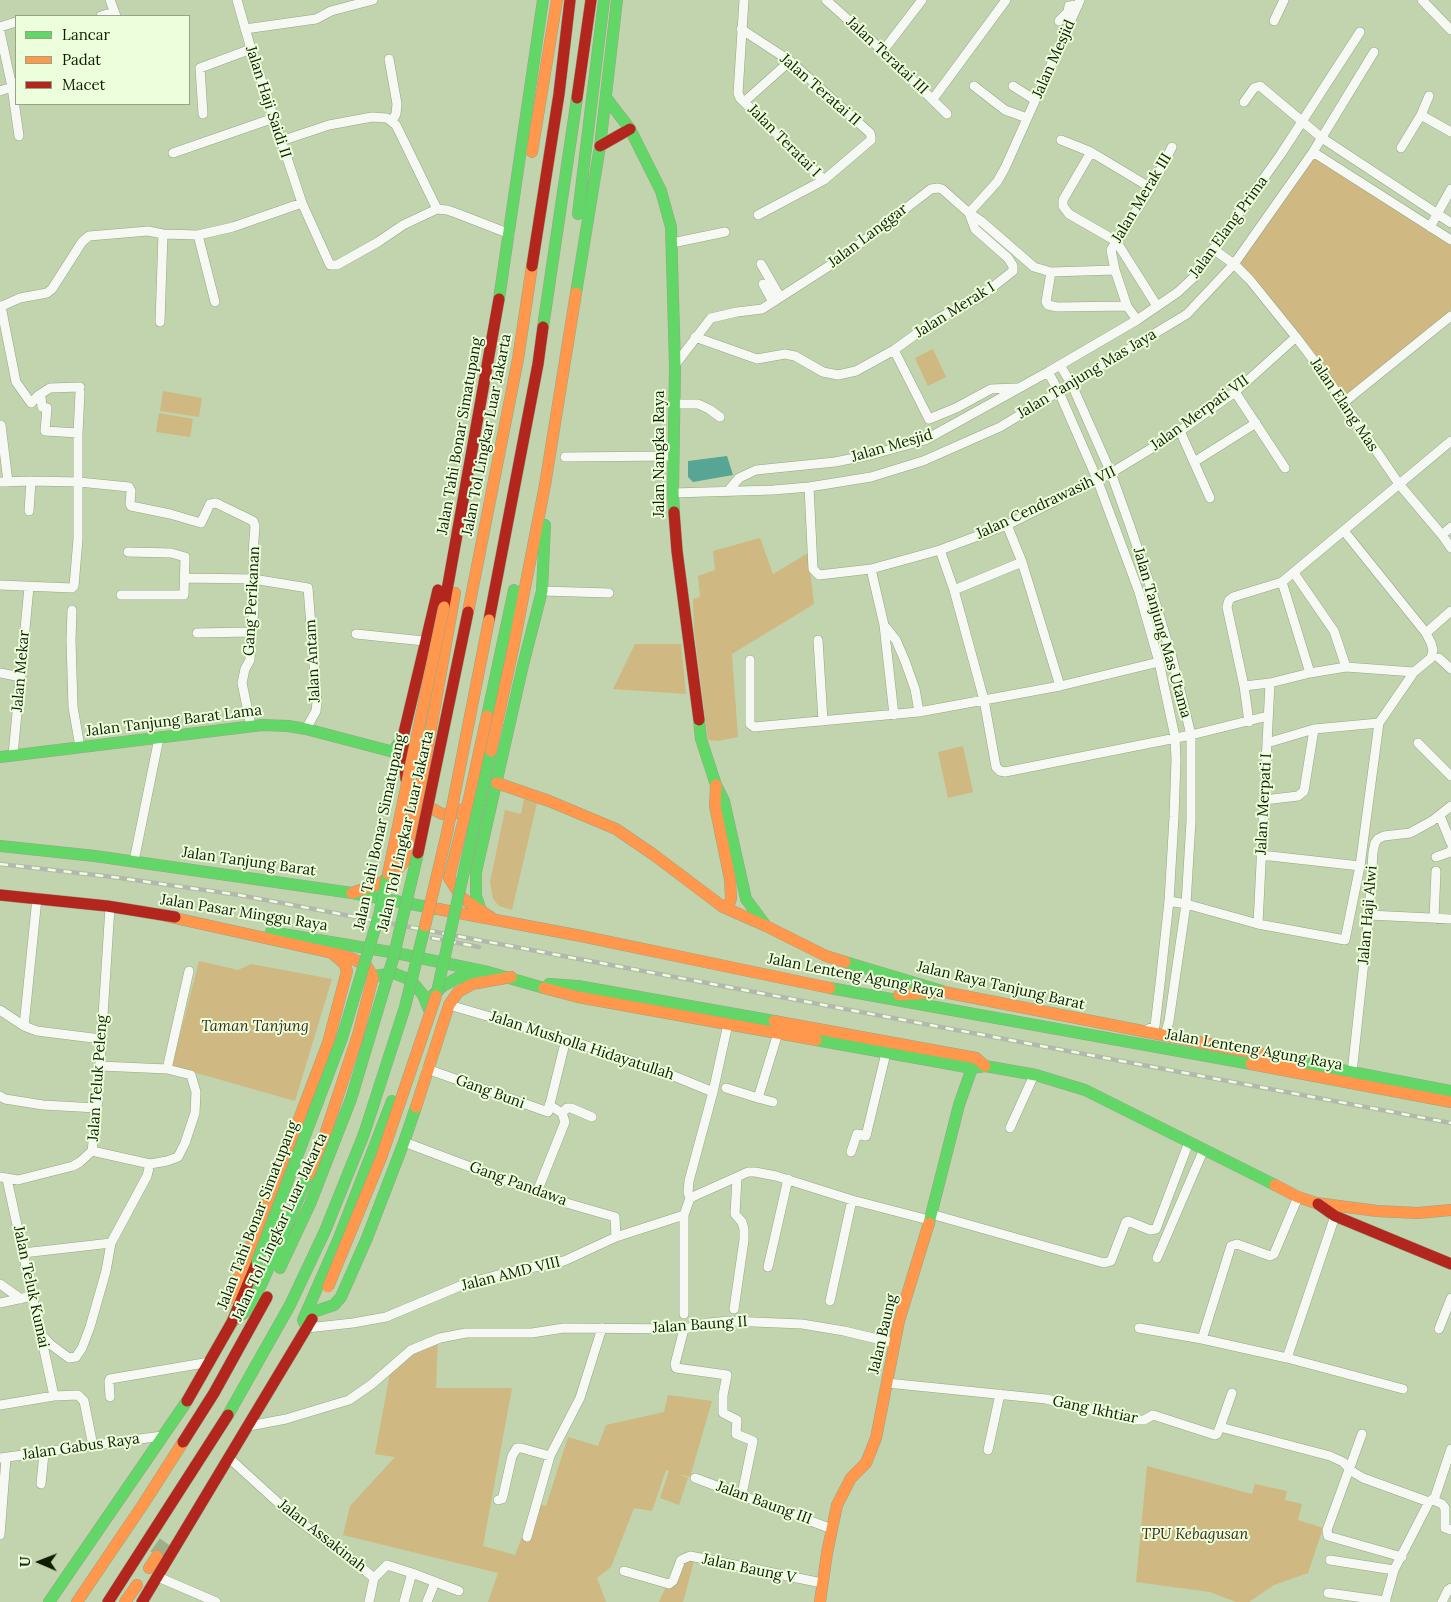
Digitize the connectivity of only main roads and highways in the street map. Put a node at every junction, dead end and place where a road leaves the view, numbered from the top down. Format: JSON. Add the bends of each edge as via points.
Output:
{"nodes":[{"id":1,"x":543,"y":0,"type":"edge"},
{"id":2,"x":557,"y":0,"type":"edge"},
{"id":3,"x":570,"y":0,"type":"edge"},
{"id":4,"x":591,"y":0,"type":"edge"},
{"id":5,"x":604,"y":0,"type":"edge"},
{"id":6,"x":617,"y":0,"type":"edge"},
{"id":7,"x":606,"y":100,"type":"junction"},
{"id":8,"x":630,"y":129,"type":"junction"},
{"id":9,"x":600,"y":146,"type":"junction"},
{"id":10,"x":494,"y":335,"type":"junction"},
{"id":11,"x":567,"y":343,"type":"junction"},
{"id":12,"x":545,"y":485,"type":"junction"},
{"id":13,"x":462,"y":511,"type":"junction"},
{"id":14,"x":403,"y":737,"type":"junction"},
{"id":15,"x":0,"y":757,"type":"edge"},
{"id":16,"x":498,"y":783,"type":"junction"},
{"id":17,"x":422,"y":785,"type":"junction"},
{"id":18,"x":716,"y":785,"type":"junction"},
{"id":19,"x":468,"y":803,"type":"junction"},
{"id":20,"x":409,"y":839,"type":"junction"},
{"id":21,"x":0,"y":846,"type":"edge"},
{"id":22,"x":0,"y":851,"type":"edge"},
{"id":23,"x":94,"y":856,"type":"junction"},
{"id":24,"x":404,"y":862,"type":"junction"},
{"id":25,"x":449,"y":878,"type":"junction"},
{"id":26,"x":0,"y":891,"type":"edge"},
{"id":27,"x":352,"y":893,"type":"junction"},
{"id":28,"x":0,"y":895,"type":"edge"},
{"id":29,"x":108,"y":906,"type":"junction"},
{"id":30,"x":723,"y":907,"type":"junction"},
{"id":31,"x":481,"y":911,"type":"junction"},
{"id":32,"x":166,"y":916,"type":"junction"},
{"id":33,"x":492,"y":918,"type":"junction"},
{"id":34,"x":766,"y":926,"type":"junction"},
{"id":35,"x":332,"y":953,"type":"junction"},
{"id":36,"x":488,"y":972,"type":"junction"},
{"id":37,"x":373,"y":977,"type":"junction"},
{"id":38,"x":511,"y":977,"type":"junction"},
{"id":39,"x":541,"y":985,"type":"junction"},
{"id":40,"x":944,"y":992,"type":"junction"},
{"id":41,"x":875,"y":997,"type":"junction"},
{"id":42,"x":367,"y":1002,"type":"junction"},
{"id":43,"x":427,"y":1003,"type":"junction"},
{"id":44,"x":1144,"y":1031,"type":"junction"},
{"id":45,"x":328,"y":1043,"type":"junction"},
{"id":46,"x":1141,"y":1044,"type":"junction"},
{"id":47,"x":434,"y":1048,"type":"junction"},
{"id":48,"x":985,"y":1066,"type":"junction"},
{"id":49,"x":972,"y":1068,"type":"junction"},
{"id":50,"x":1451,"y":1091,"type":"edge"},
{"id":51,"x":1451,"y":1102,"type":"edge"},
{"id":52,"x":1316,"y":1203,"type":"junction"},
{"id":53,"x":1451,"y":1210,"type":"edge"},
{"id":54,"x":1451,"y":1264,"type":"edge"},
{"id":55,"x":316,"y":1311,"type":"junction"},
{"id":56,"x":232,"y":1322,"type":"junction"},
{"id":57,"x":307,"y":1328,"type":"junction"},
{"id":58,"x":189,"y":1398,"type":"junction"},
{"id":59,"x":246,"y":1430,"type":"junction"},
{"id":60,"x":170,"y":1538,"type":"tunnel mouth"},
{"id":61,"x":157,"y":1556,"type":"tunnel mouth"},
{"id":62,"x":149,"y":1568,"type":"dead end"},
{"id":63,"x":137,"y":1585,"type":"dead end"},
{"id":64,"x":48,"y":1602,"type":"edge"},
{"id":65,"x":62,"y":1602,"type":"edge"},
{"id":66,"x":77,"y":1602,"type":"edge"},
{"id":67,"x":108,"y":1602,"type":"edge"},
{"id":68,"x":125,"y":1602,"type":"edge"},
{"id":69,"x":142,"y":1602,"type":"edge"},
{"id":70,"x":820,"y":1602,"type":"edge"}],
"edges":[{"from":1,"to":10,"type":"main road","name":"Jalan Tahi Bonar Simatupang"},
{"from":2,"to":10,"type":"main road","via":[[525,198]]},
{"from":3,"to":66,"type":"main road","name":"Jalan Tol Lingkar Luar Jakarta","bridge":true,"via":[[559,94],[518,360],[425,825],[393,959],[352,1099],[272,1288],[214,1393]]},
{"from":4,"to":67,"type":"main road","bridge":true,"via":[[538,364],[490,620],[444,842],[405,1008],[364,1134],[325,1231],[290,1305],[240,1395]]},
{"from":5,"to":11,"type":"main road","via":[[574,246]]},
{"from":6,"to":7,"type":"main road"},
{"from":7,"to":8,"type":"main road","name":"Jalan Nangka Raya"},
{"from":7,"to":9,"type":"main road"},
{"from":8,"to":9,"type":"main road"},
{"from":8,"to":18,"type":"main road","name":"Jalan Nangka Raya","via":[[667,208],[672,243],[675,366],[673,493],[677,551],[701,739]]},
{"from":9,"to":11,"type":"main road"},
{"from":10,"to":13,"type":"main road","name":"Jalan Tahi Bonar Simatupang"},
{"from":11,"to":12,"type":"main road"},
{"from":12,"to":16,"type":"main road","via":[[542,591]]},
{"from":12,"to":19,"type":"main road","via":[[521,557]]},
{"from":12,"to":55,"type":"main road","bridge":true,"via":[[513,649],[438,989],[381,1158]]},
{"from":13,"to":14,"type":"main road","via":[[424,641]]},
{"from":13,"to":17,"type":"main road","via":[[455,592]]},
{"from":13,"to":56,"type":"main road","name":"Jalan Tahi Bonar Simatupang","bridge":true,"via":[[379,915],[342,1038]]},
{"from":14,"to":15,"type":"main road","name":"Jalan Tanjung Barat Lama","via":[[390,751],[306,729],[251,726]]},
{"from":14,"to":20,"type":"main road"},
{"from":16,"to":30,"type":"main road","name":"Jalan Raya Tanjung Barat","via":[[616,829]]},
{"from":16,"to":31,"type":"main road","via":[[476,872],[476,896]]},
{"from":17,"to":19,"type":"main road","via":[[425,801],[442,814],[456,812]]},
{"from":17,"to":20,"type":"main road"},
{"from":18,"to":30,"type":"main road","name":"Jalan Nangka Raya","via":[[714,806],[730,879],[731,898],[729,905]]},
{"from":18,"to":34,"type":"main road","name":"Jalan Nangka Raya","via":[[724,801],[746,899]]},
{"from":19,"to":25,"type":"main road"},
{"from":20,"to":24,"type":"main road"},
{"from":21,"to":23,"type":"main road","name":"Jalan Tanjung Barat"},
{"from":22,"to":23,"type":"main road","via":[[60,857]]},
{"from":23,"to":27,"type":"main road","name":"Jalan Tanjung Barat"},
{"from":24,"to":25,"type":"main road","via":[[414,877],[425,883],[438,883]]},
{"from":24,"to":27,"type":"main road","via":[[381,883]]},
{"from":25,"to":31,"type":"main road","via":[[462,898]]},
{"from":26,"to":29,"type":"main road","via":[[71,897]]},
{"from":27,"to":33,"type":"main road","name":"Jalan Tanjung Barat"},
{"from":28,"to":29,"type":"main road","name":"Jalan Pasar Minggu Raya"},
{"from":29,"to":32,"type":"main road","name":"Jalan Pasar Minggu Raya"},
{"from":30,"to":34,"type":"main road","name":"Jalan Raya Tanjung Barat"},
{"from":31,"to":33,"type":"main road"},
{"from":32,"to":35,"type":"main road"},
{"from":32,"to":36,"type":"main road","name":"Jalan Pasar Minggu Raya","via":[[372,949]]},
{"from":33,"to":41,"type":"main road","name":"Jalan Lenteng Agung Raya"},
{"from":34,"to":40,"type":"main road","name":"Jalan Raya Tanjung Barat","via":[[826,956]]},
{"from":35,"to":37,"type":"main road","via":[[363,963]]},
{"from":35,"to":45,"type":"main road","via":[[344,963],[347,975]]},
{"from":36,"to":38,"type":"main road","name":"Jalan Pasar Minggu Raya"},
{"from":36,"to":43,"type":"main road","via":[[457,978],[437,991]]},
{"from":37,"to":42,"type":"main road"},
{"from":37,"to":43,"type":"main road","via":[[387,973],[405,976],[419,988]]},
{"from":38,"to":39,"type":"main road"},
{"from":38,"to":47,"type":"main road","via":[[472,984],[458,992],[449,1005]]},
{"from":39,"to":48,"type":"main road","via":[[578,986],[966,1056],[976,1058]]},
{"from":39,"to":49,"type":"main road","via":[[559,993]]},
{"from":40,"to":41,"type":"main road"},
{"from":40,"to":44,"type":"main road","name":"Jalan Raya Tanjung Barat"},
{"from":41,"to":46,"type":"main road","name":"Jalan Lenteng Agung Raya"},
{"from":42,"to":45,"type":"main road"},
{"from":42,"to":56,"type":"main road","via":[[322,1144],[264,1280],[250,1306]]},
{"from":43,"to":47,"type":"main road"},
{"from":43,"to":57,"type":"main road","via":[[373,1152],[304,1318]]},
{"from":44,"to":46,"type":"main road"},
{"from":44,"to":50,"type":"main road","name":"Jalan Raya Tanjung Barat"},
{"from":45,"to":56,"type":"main road","via":[[238,1276],[229,1303]]},
{"from":46,"to":51,"type":"main road","name":"Jalan Lenteng Agung Raya"},
{"from":47,"to":55,"type":"main road","via":[[404,1142],[341,1297],[334,1305]]},
{"from":48,"to":49,"type":"main road"},
{"from":48,"to":52,"type":"main road","via":[[1034,1075],[1085,1090],[1298,1198]]},
{"from":49,"to":70,"type":"main road","name":"Jalan Baung","via":[[899,1321],[876,1438],[866,1464],[851,1478],[837,1505]]},
{"from":52,"to":53,"type":"main road","via":[[1377,1211],[1418,1213]]},
{"from":52,"to":54,"type":"main road","via":[[1335,1216]]},
{"from":55,"to":57,"type":"main road"},
{"from":56,"to":58,"type":"main road","name":"Jalan Tahi Bonar Simatupang"},
{"from":57,"to":59,"type":"main road"},
{"from":58,"to":64,"type":"main road","name":"Jalan Tahi Bonar Simatupang"},
{"from":58,"to":65,"type":"main road","via":[[179,1428]]},
{"from":59,"to":60,"type":"main road","via":[[223,1452]]},
{"from":59,"to":69,"type":"main road"},
{"from":61,"to":62,"type":"main road"},
{"from":63,"to":68,"type":"main road"}]}
